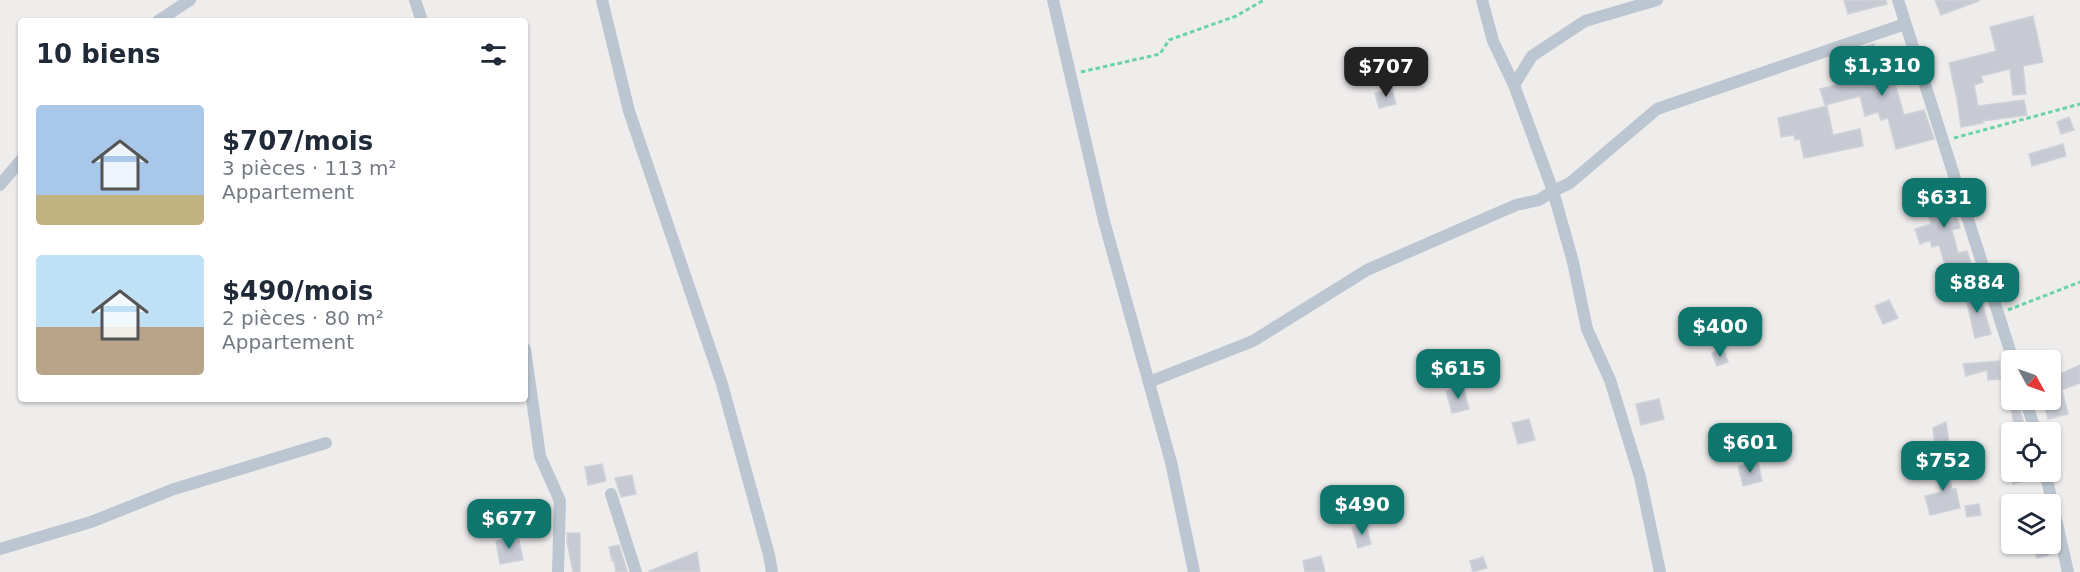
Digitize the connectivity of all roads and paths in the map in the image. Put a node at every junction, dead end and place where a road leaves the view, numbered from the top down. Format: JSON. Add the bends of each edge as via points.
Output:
{"nodes":[{"id":1,"x":190,"y":0,"type":"edge"},
{"id":2,"x":415,"y":0,"type":"edge"},
{"id":3,"x":602,"y":0,"type":"edge"},
{"id":4,"x":1053,"y":0,"type":"edge"},
{"id":5,"x":1264,"y":0,"type":"edge"},
{"id":6,"x":1482,"y":0,"type":"edge"},
{"id":7,"x":1657,"y":0,"type":"edge"},
{"id":8,"x":1898,"y":0,"type":"edge"},
{"id":9,"x":163,"y":18,"type":"edge"},
{"id":10,"x":421,"y":18,"type":"edge"},
{"id":11,"x":1905,"y":24,"type":"junction"},
{"id":12,"x":1071,"y":75,"type":"junction"},
{"id":13,"x":1515,"y":85,"type":"junction"},
{"id":14,"x":2080,"y":104,"type":"edge"},
{"id":15,"x":1942,"y":141,"type":"junction"},
{"id":16,"x":18,"y":164,"type":"edge"},
{"id":17,"x":0,"y":185,"type":"edge"},
{"id":18,"x":1553,"y":191,"type":"junction"},
{"id":19,"x":2080,"y":282,"type":"edge"},
{"id":20,"x":1998,"y":314,"type":"junction"},
{"id":21,"x":2010,"y":350,"type":"edge"},
{"id":22,"x":528,"y":370,"type":"edge"},
{"id":23,"x":1149,"y":382,"type":"junction"},
{"id":24,"x":326,"y":443,"type":"dead end"},
{"id":25,"x":2048,"y":482,"type":"edge"},
{"id":26,"x":610,"y":494,"type":"dead end"},
{"id":27,"x":0,"y":549,"type":"edge"},
{"id":28,"x":558,"y":572,"type":"edge"},
{"id":29,"x":636,"y":572,"type":"edge"},
{"id":30,"x":771,"y":572,"type":"edge"},
{"id":31,"x":1194,"y":572,"type":"edge"},
{"id":32,"x":1660,"y":572,"type":"edge"},
{"id":33,"x":2068,"y":572,"type":"edge"}],
"edges":[{"from":1,"to":9,"type":"street"},
{"from":2,"to":10,"type":"street"},
{"from":3,"to":30,"type":"street","via":[[629,111],[722,384]]},
{"from":4,"to":12,"type":"street"},
{"from":5,"to":12,"type":"path","via":[[1236,16],[1169,40],[1160,54]]},
{"from":6,"to":13,"type":"street","via":[[1493,41]]},
{"from":7,"to":13,"type":"street","via":[[1585,21],[1532,56]]},
{"from":8,"to":11,"type":"street"},
{"from":11,"to":15,"type":"street"},
{"from":11,"to":18,"type":"street","via":[[1657,109],[1570,183]]},
{"from":12,"to":23,"type":"street","via":[[1104,221]]},
{"from":13,"to":18,"type":"street"},
{"from":14,"to":15,"type":"path"},
{"from":15,"to":20,"type":"street"},
{"from":16,"to":17,"type":"street"},
{"from":18,"to":23,"type":"street","via":[[1367,270],[1253,341]]},
{"from":18,"to":32,"type":"street","via":[[1587,329],[1610,380],[1640,477]]},
{"from":19,"to":20,"type":"path"},
{"from":20,"to":21,"type":"street"},
{"from":22,"to":28,"type":"street","via":[[540,456],[560,501]]},
{"from":23,"to":31,"type":"street"},
{"from":24,"to":27,"type":"street","via":[[174,489],[91,522]]},
{"from":25,"to":33,"type":"street"},
{"from":26,"to":29,"type":"street"}]}
